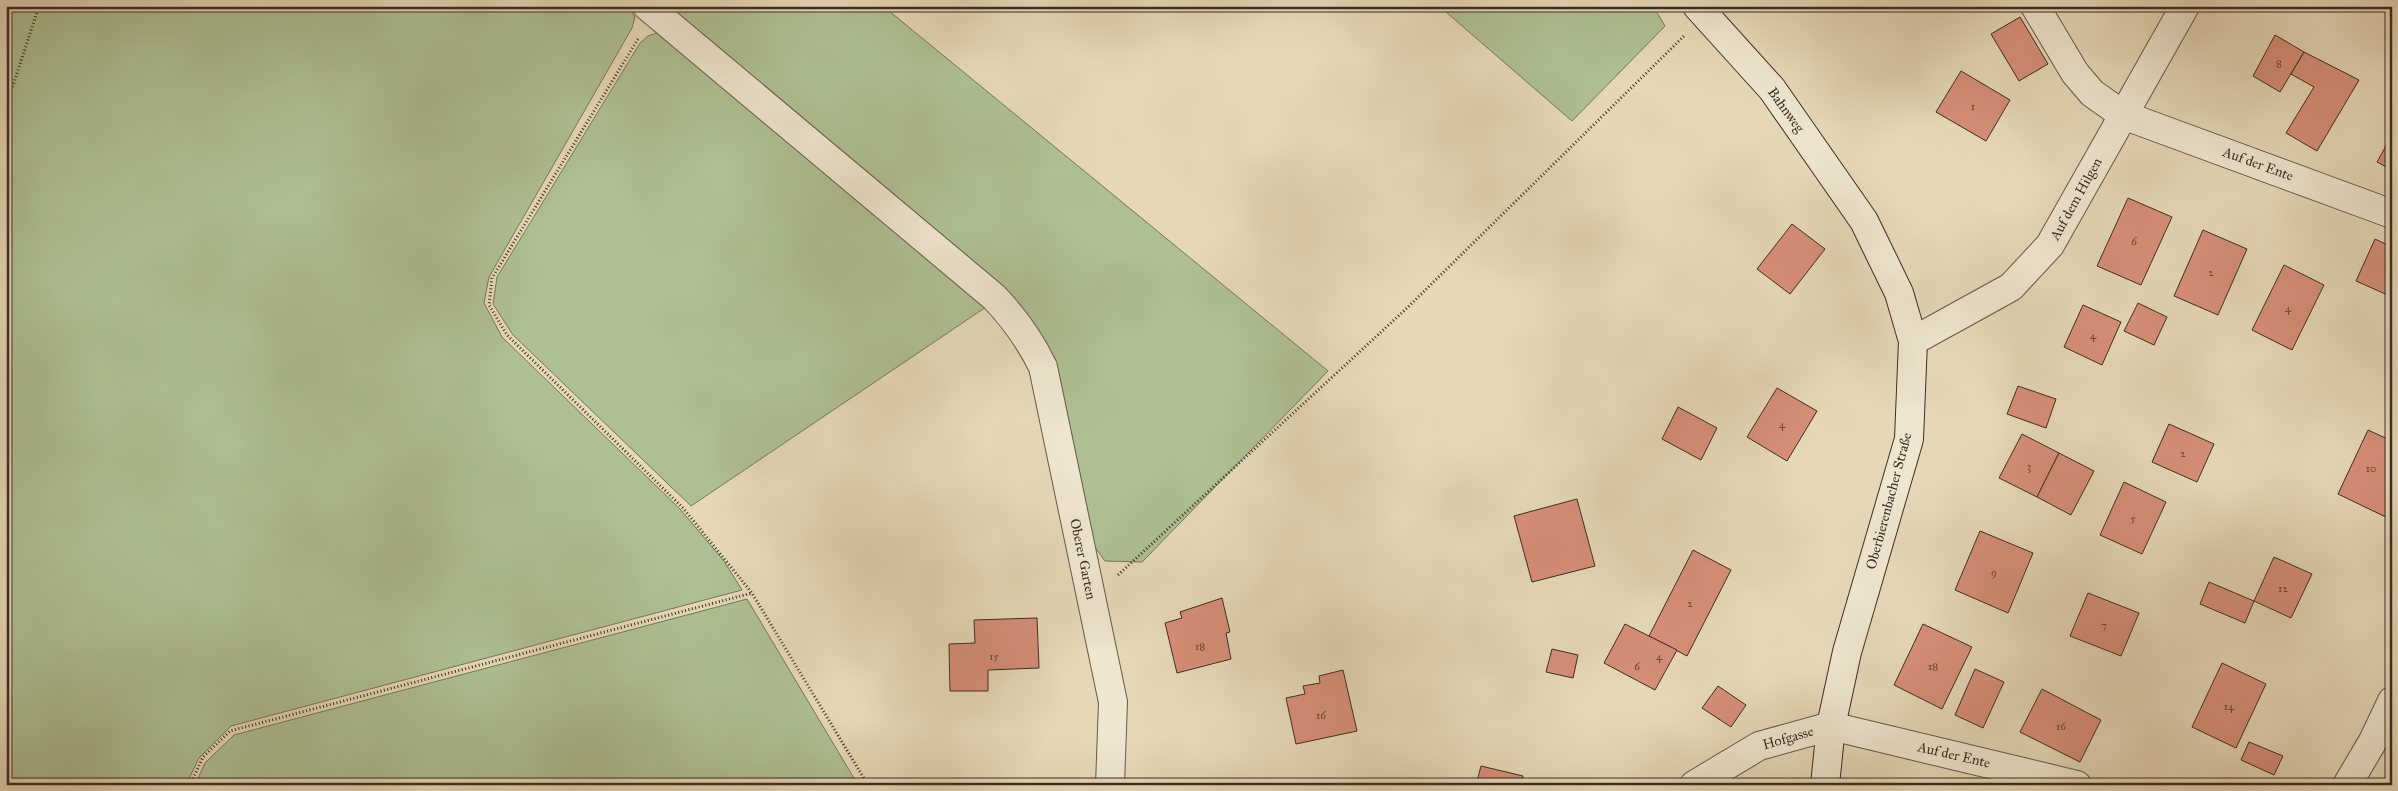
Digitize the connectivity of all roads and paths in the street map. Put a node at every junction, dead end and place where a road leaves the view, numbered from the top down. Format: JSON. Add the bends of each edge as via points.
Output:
{"nodes":[{"id":1,"x":39,"y":6,"type":"edge"},
{"id":2,"x":2035,"y":6,"type":"edge"},
{"id":3,"x":2185,"y":6,"type":"edge"},
{"id":4,"x":650,"y":9,"type":"edge"},
{"id":5,"x":1701,"y":11,"type":"edge"},
{"id":6,"x":6,"y":106,"type":"edge"},
{"id":7,"x":2123,"y":115,"type":"junction"},
{"id":8,"x":2392,"y":214,"type":"edge"},
{"id":9,"x":1864,"y":221,"type":"joint"},
{"id":10,"x":1913,"y":341,"type":"junction"},
{"id":11,"x":752,"y":593,"type":"junction"},
{"id":12,"x":1091,"y":597,"type":"junction"},
{"id":13,"x":2392,"y":701,"type":"edge"},
{"id":14,"x":1831,"y":726,"type":"junction"},
{"id":15,"x":190,"y":785,"type":"edge"},
{"id":16,"x":868,"y":785,"type":"edge"},
{"id":17,"x":1110,"y":785,"type":"edge"},
{"id":18,"x":1694,"y":785,"type":"edge"},
{"id":19,"x":1824,"y":785,"type":"edge"},
{"id":20,"x":2076,"y":785,"type":"edge"},
{"id":21,"x":2347,"y":785,"type":"edge"}],
"edges":[{"from":1,"to":6,"type":"path"},
{"from":2,"to":7,"type":"street","name":"Auf der Ente","via":[[2074,73],[2092,93]]},
{"from":3,"to":7,"type":"street","name":"Auf dem Hilgen"},
{"from":4,"to":11,"type":"path","via":[[492,278],[488,305],[507,335],[683,508]]},
{"from":4,"to":12,"type":"street","name":"Oberer Garten","via":[[994,296],[1014,317],[1043,367]]},
{"from":5,"to":9,"type":"street","name":"Bahnweg","via":[[1772,89]]},
{"from":5,"to":12,"type":"path","via":[[1407,308]]},
{"from":7,"to":8,"type":"street","name":"Auf der Ente"},
{"from":7,"to":10,"type":"street","name":"Auf dem Hilgen","via":[[2050,245],[2011,287]]},
{"from":9,"to":10,"type":"street","name":"Oberbierenbacher Straße","via":[[1899,293]]},
{"from":10,"to":14,"type":"street","name":"Oberbierenbacher Straße","via":[[1909,439],[1846,652]]},
{"from":11,"to":15,"type":"path","via":[[230,731],[203,758]]},
{"from":11,"to":16,"type":"path"},
{"from":12,"to":17,"type":"street","name":"Oberer Garten","via":[[1113,702]]},
{"from":13,"to":21,"type":"street"},
{"from":14,"to":18,"type":"street","name":"Hofgasse","via":[[1758,746]]},
{"from":14,"to":19,"type":"street","name":"Oberbierenbacher Straße"},
{"from":14,"to":20,"type":"street","name":"Auf der Ente"}]}
